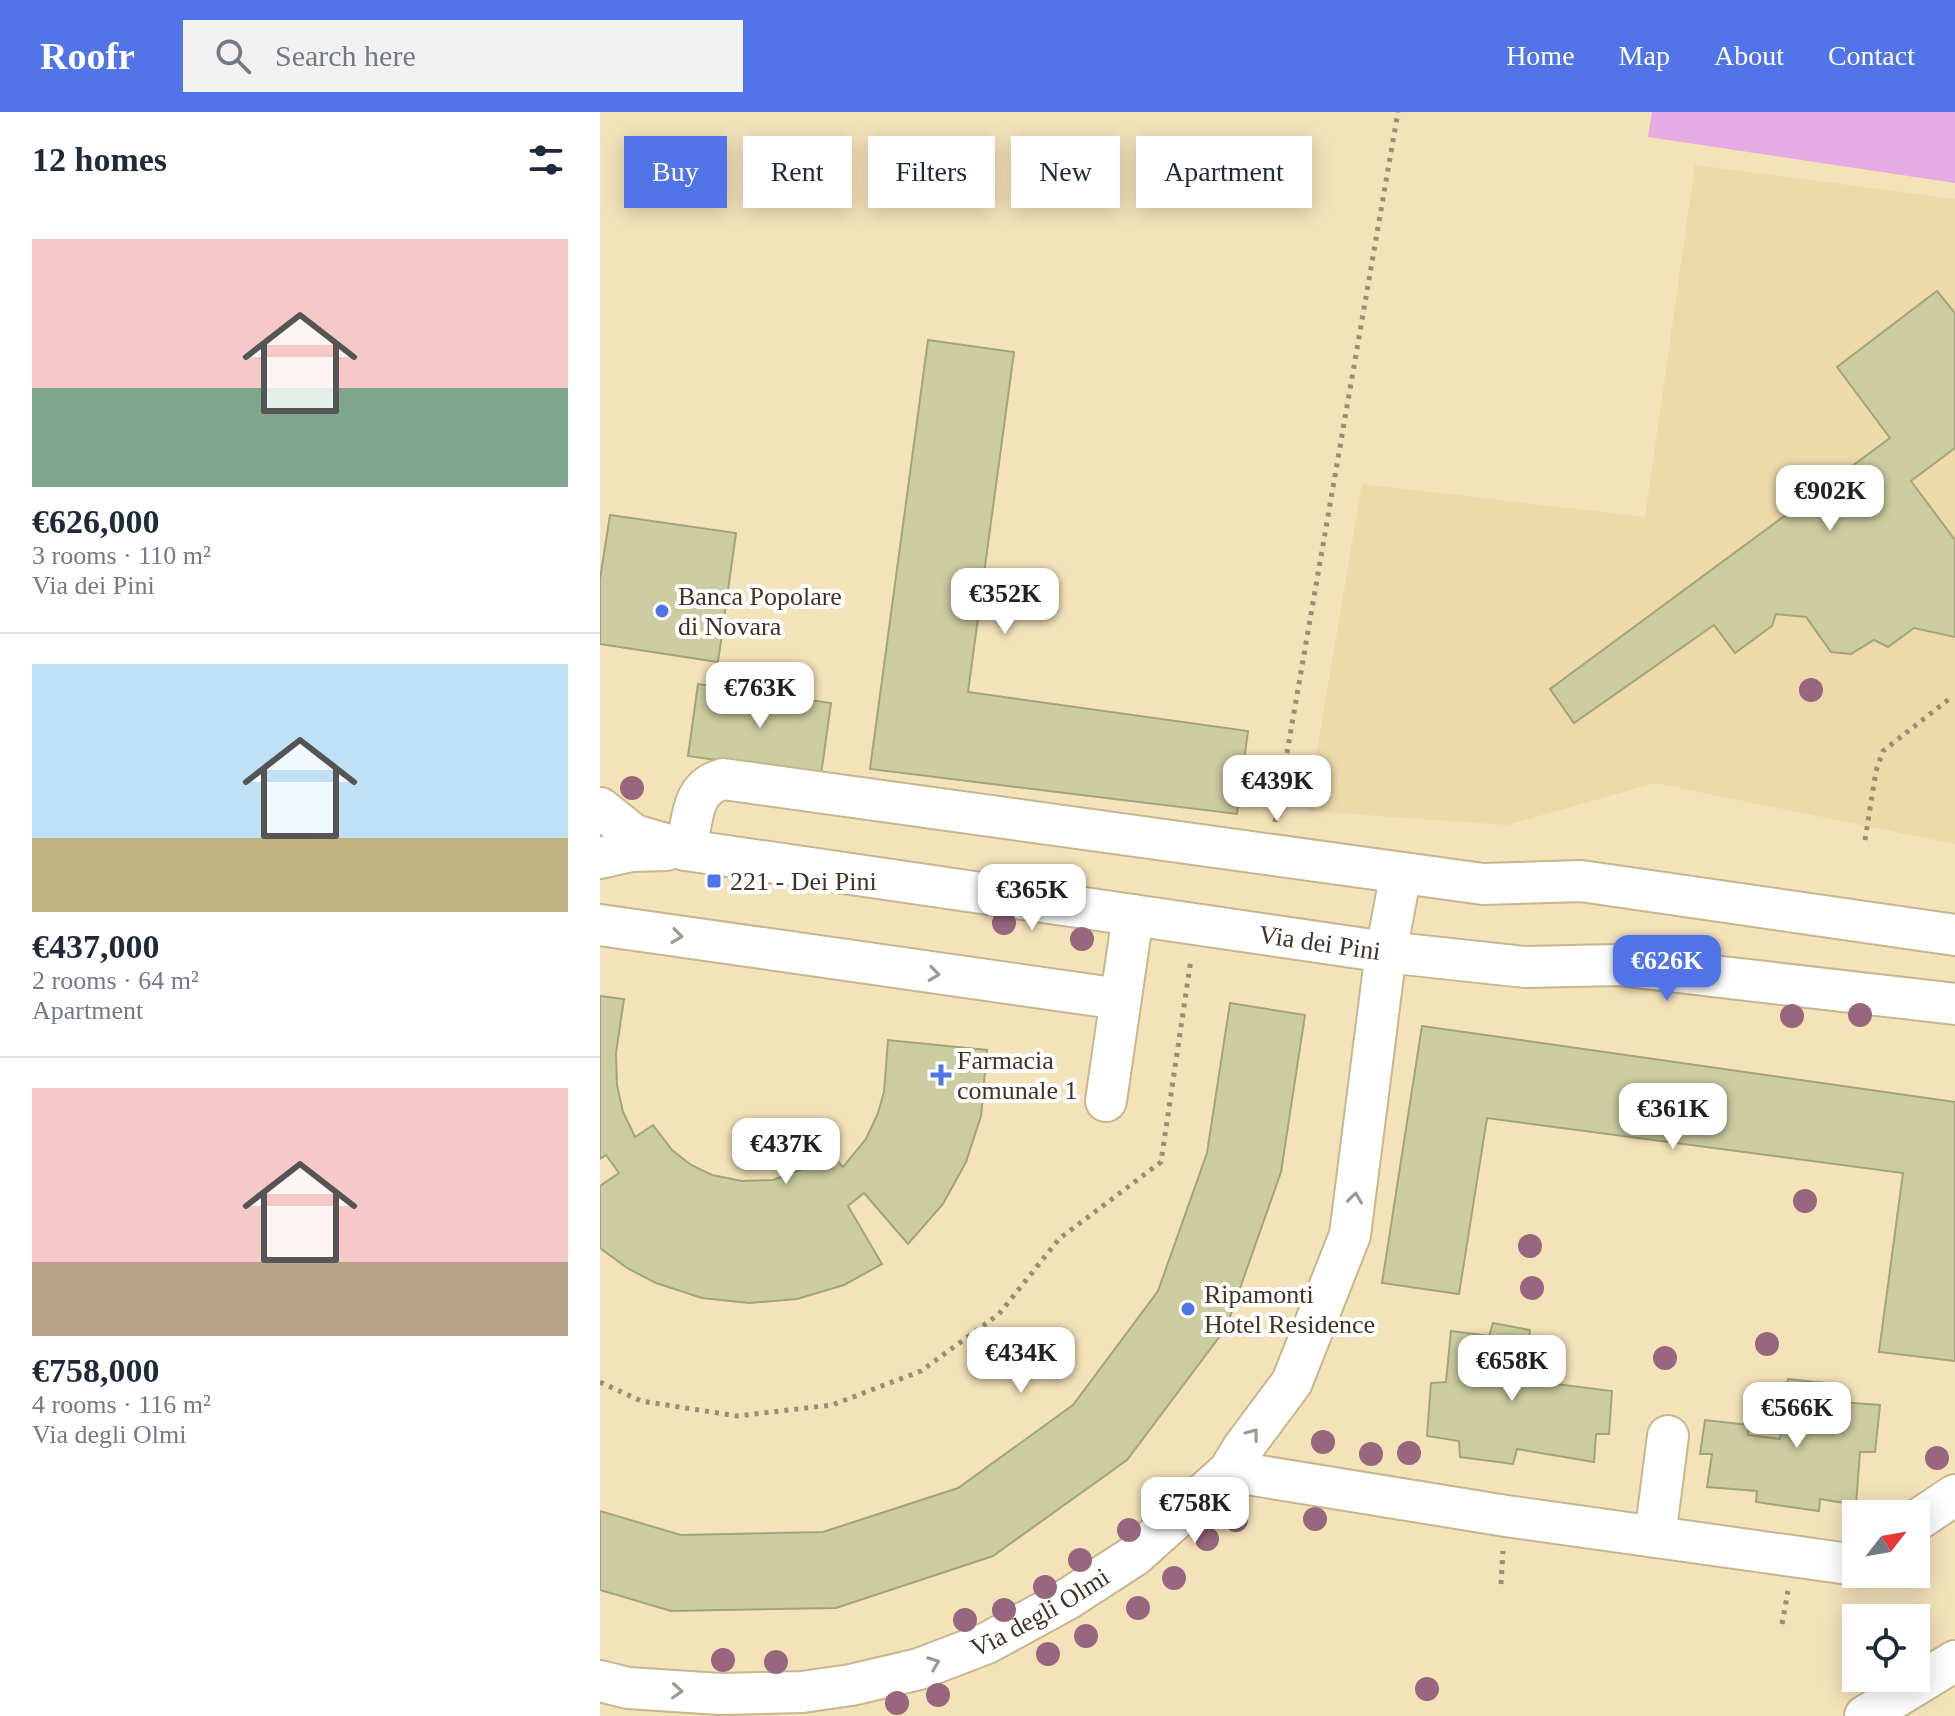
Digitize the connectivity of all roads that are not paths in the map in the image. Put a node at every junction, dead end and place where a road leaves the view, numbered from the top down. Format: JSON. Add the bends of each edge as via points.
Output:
{"nodes":[{"id":1,"x":600,"y":808,"type":"edge"},
{"id":2,"x":686,"y":850,"type":"junction"},
{"id":3,"x":600,"y":858,"type":"edge"},
{"id":4,"x":1401,"y":873,"type":"junction"},
{"id":5,"x":1133,"y":915,"type":"junction"},
{"id":6,"x":600,"y":925,"type":"edge"},
{"id":7,"x":1955,"y":935,"type":"edge"},
{"id":8,"x":1386,"y":952,"type":"junction"},
{"id":9,"x":1120,"y":999,"type":"junction"},
{"id":10,"x":1955,"y":1004,"type":"edge"},
{"id":11,"x":1106,"y":1101,"type":"dead end"},
{"id":12,"x":1668,"y":1436,"type":"dead end"},
{"id":13,"x":1229,"y":1471,"type":"junction"},
{"id":14,"x":1955,"y":1495,"type":"edge"},
{"id":15,"x":1930,"y":1512,"type":"edge"},
{"id":16,"x":1655,"y":1537,"type":"junction"},
{"id":17,"x":1842,"y":1563,"type":"edge"},
{"id":18,"x":1955,"y":1661,"type":"edge"},
{"id":19,"x":600,"y":1681,"type":"edge"},
{"id":20,"x":1865,"y":1716,"type":"edge"}],
"edges":[{"from":1,"to":2,"type":"street","name":"Via dei Pini","via":[[634,835]]},
{"from":2,"to":3,"type":"street","name":"Via dei Pini","via":[[631,851]]},
{"from":2,"to":4,"type":"street","via":[[696,802],[708,783],[723,779]]},
{"from":2,"to":5,"type":"street","name":"Via dei Pini"},
{"from":4,"to":7,"type":"street","via":[[1483,884],[1581,881]]},
{"from":4,"to":8,"type":"street","name":"Via degli Olmi"},
{"from":5,"to":8,"type":"street","name":"Via dei Pini"},
{"from":5,"to":9,"type":"street"},
{"from":6,"to":9,"type":"street","one_way":true},
{"from":8,"to":10,"type":"street","name":"Via dei Pini","via":[[1525,967],[1618,965]]},
{"from":13,"to":8,"type":"street","name":"Via degli Olmi","one_way":true,"via":[[1292,1382],[1350,1235]]},
{"from":9,"to":11,"type":"street"},
{"from":12,"to":16,"type":"street"},
{"from":13,"to":16,"type":"street"},
{"from":19,"to":13,"type":"street","name":"Via degli Olmi","one_way":true,"via":[[720,1694],[802,1692],[919,1669],[987,1643],[1066,1600],[1134,1556]]},
{"from":14,"to":15,"type":"street"},
{"from":16,"to":17,"type":"street"},
{"from":18,"to":20,"type":"street"}]}
